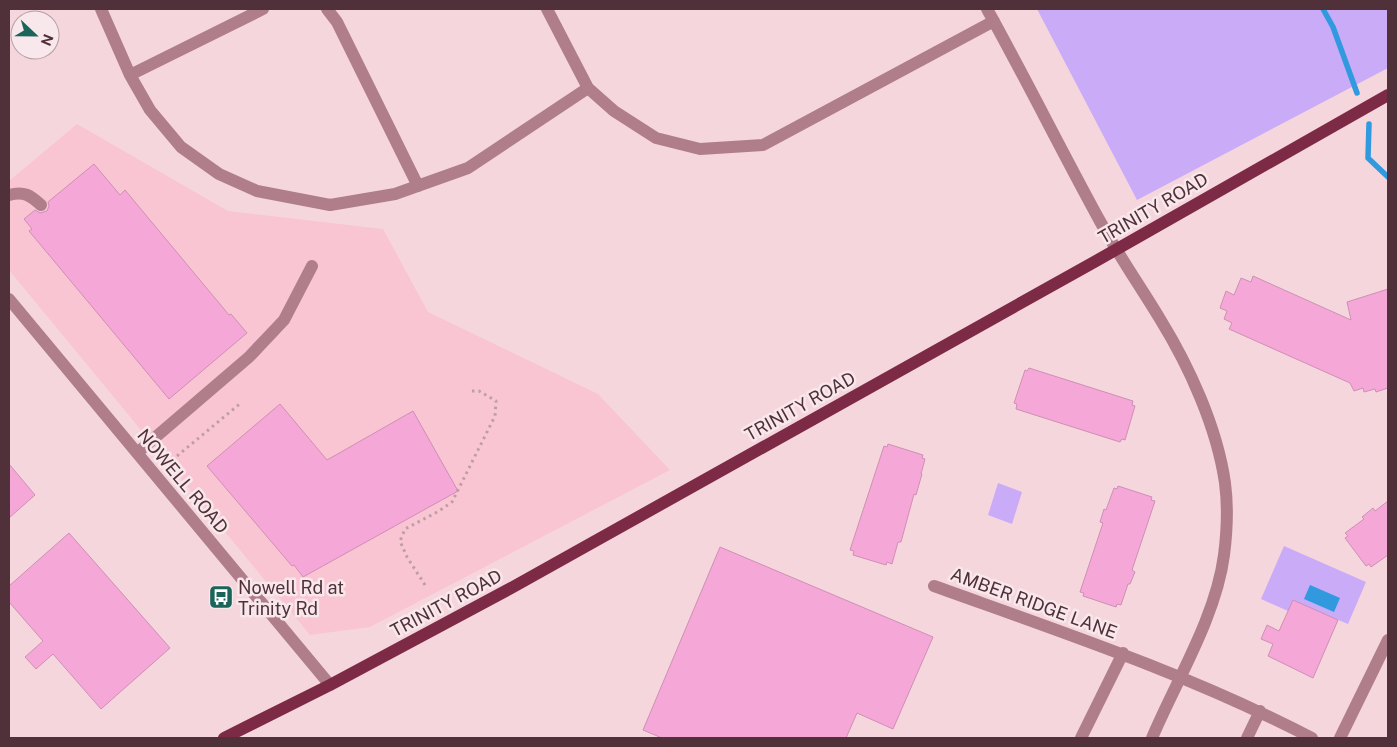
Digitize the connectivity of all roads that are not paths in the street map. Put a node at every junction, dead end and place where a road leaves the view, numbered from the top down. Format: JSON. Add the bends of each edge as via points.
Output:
{"nodes":[{"id":1,"x":101,"y":9,"type":"edge"},
{"id":2,"x":264,"y":9,"type":"edge"},
{"id":3,"x":327,"y":9,"type":"edge"},
{"id":4,"x":547,"y":9,"type":"edge"},
{"id":5,"x":988,"y":9,"type":"edge"},
{"id":6,"x":994,"y":21,"type":"junction"},
{"id":7,"x":130,"y":74,"type":"junction"},
{"id":8,"x":588,"y":88,"type":"junction"},
{"id":9,"x":1388,"y":94,"type":"edge"},
{"id":10,"x":418,"y":186,"type":"junction"},
{"id":11,"x":9,"y":195,"type":"edge"},
{"id":12,"x":41,"y":205,"type":"dead end"},
{"id":13,"x":1116,"y":250,"type":"junction"},
{"id":14,"x":312,"y":266,"type":"dead end"},
{"id":15,"x":9,"y":299,"type":"edge"},
{"id":16,"x":137,"y":453,"type":"junction"},
{"id":17,"x":934,"y":586,"type":"dead end"},
{"id":18,"x":1388,"y":640,"type":"edge"},
{"id":19,"x":1123,"y":653,"type":"junction"},
{"id":20,"x":1181,"y":677,"type":"junction"},
{"id":21,"x":330,"y":685,"type":"junction"},
{"id":22,"x":1260,"y":711,"type":"junction"},
{"id":23,"x":224,"y":738,"type":"edge"},
{"id":24,"x":1081,"y":738,"type":"edge"},
{"id":25,"x":1152,"y":738,"type":"edge"},
{"id":26,"x":1247,"y":738,"type":"edge"},
{"id":27,"x":1312,"y":738,"type":"edge"},
{"id":28,"x":1340,"y":738,"type":"edge"}],
"edges":[{"from":1,"to":7,"type":"street"},
{"from":2,"to":7,"type":"street"},
{"from":3,"to":10,"type":"street","via":[[337,22]]},
{"from":4,"to":8,"type":"street"},
{"from":5,"to":6,"type":"street"},
{"from":6,"to":8,"type":"street","via":[[764,145],[700,149],[656,138],[614,111]]},
{"from":6,"to":13,"type":"street"},
{"from":7,"to":10,"type":"street","via":[[150,110],[181,147],[218,174],[257,191],[330,205],[395,194]]},
{"from":8,"to":10,"type":"street","via":[[468,168]]},
{"from":9,"to":13,"type":"main road","name":"TRINITY ROAD"},
{"from":11,"to":12,"type":"street","via":[[18,192],[32,196]]},
{"from":13,"to":20,"type":"street","via":[[1161,320],[1193,381],[1216,442],[1225,483],[1224,557],[1216,590]]},
{"from":13,"to":21,"type":"main road","name":"TRINITY ROAD","via":[[513,587]]},
{"from":14,"to":16,"type":"street","via":[[284,320],[249,356]]},
{"from":15,"to":16,"type":"street","name":"NOWELL ROAD"},
{"from":16,"to":21,"type":"street","name":"NOWELL ROAD"},
{"from":17,"to":19,"type":"street","name":"AMBER RIDGE LANE"},
{"from":18,"to":28,"type":"street"},
{"from":19,"to":20,"type":"street","name":"AMBER RIDGE LANE"},
{"from":19,"to":24,"type":"street","name":"AMBER RIDGE LANE"},
{"from":20,"to":22,"type":"street","name":"AMBER RIDGE LANE"},
{"from":20,"to":25,"type":"street"},
{"from":21,"to":23,"type":"main road","name":"TRINITY ROAD"},
{"from":22,"to":26,"type":"street"},
{"from":22,"to":27,"type":"street","name":"AMBER RIDGE LANE"}]}
